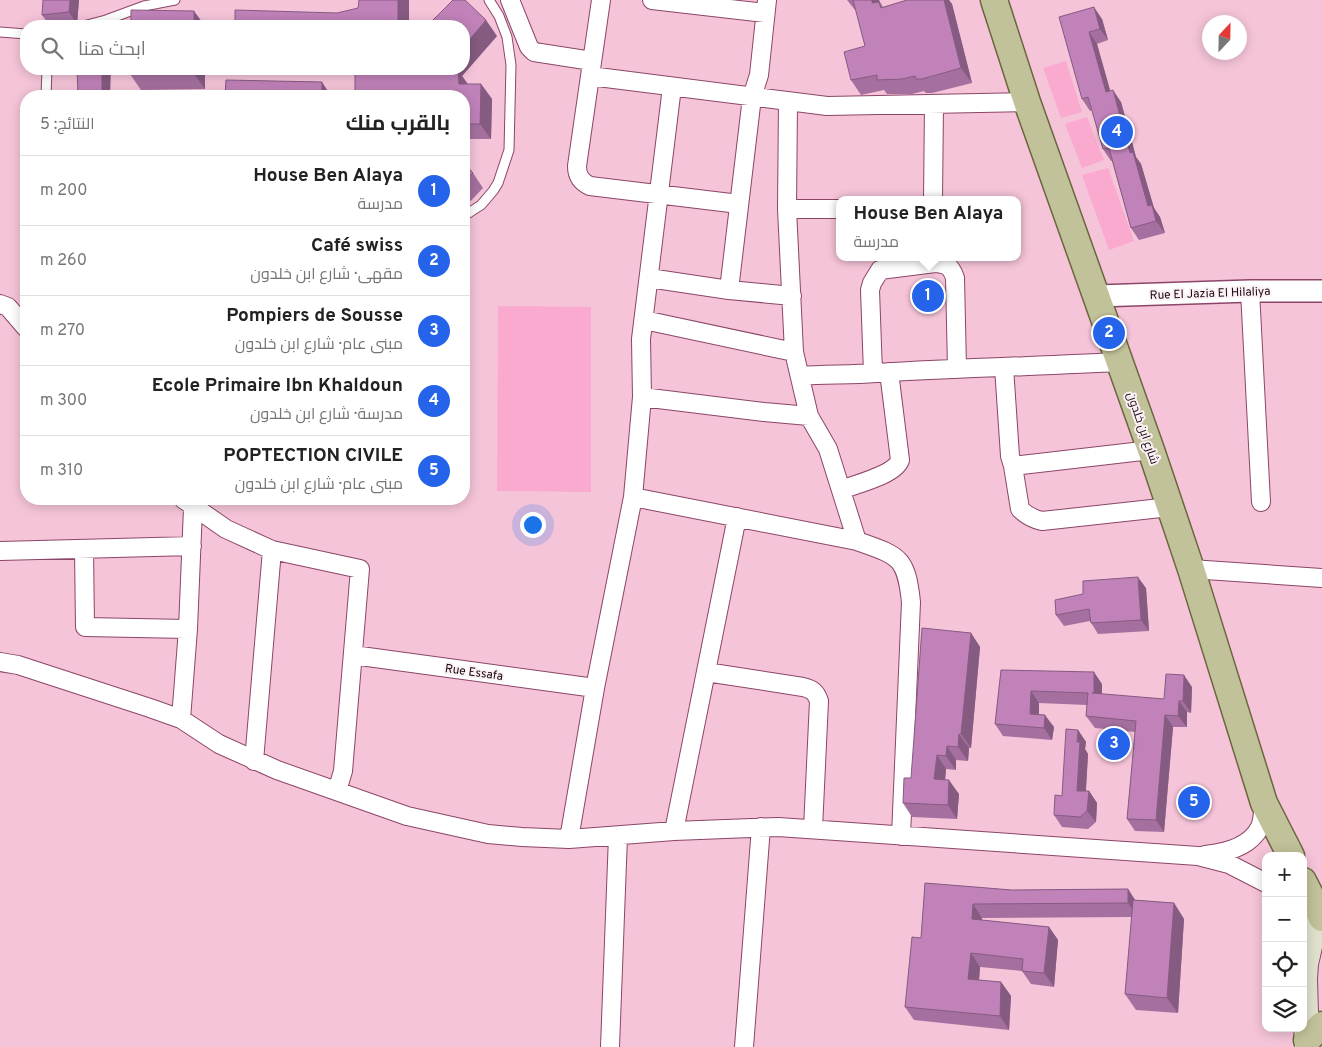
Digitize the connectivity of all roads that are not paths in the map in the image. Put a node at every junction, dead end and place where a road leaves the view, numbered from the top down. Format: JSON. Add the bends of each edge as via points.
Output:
{"nodes":[{"id":1,"x":175,"y":0,"type":"edge"},
{"id":2,"x":489,"y":0,"type":"edge"},
{"id":3,"x":601,"y":0,"type":"edge"},
{"id":4,"x":652,"y":0,"type":"edge"},
{"id":5,"x":997,"y":1,"type":"edge"},
{"id":6,"x":512,"y":2,"type":"edge"},
{"id":7,"x":684,"y":2,"type":"edge"},
{"id":8,"x":766,"y":6,"type":"edge"},
{"id":9,"x":106,"y":20,"type":"edge"},
{"id":10,"x":0,"y":32,"type":"edge"},
{"id":11,"x":20,"y":34,"type":"edge"},
{"id":12,"x":591,"y":69,"type":"junction"},
{"id":13,"x":47,"y":75,"type":"edge"},
{"id":14,"x":672,"y":87,"type":"junction"},
{"id":15,"x":46,"y":90,"type":"edge"},
{"id":16,"x":752,"y":97,"type":"junction"},
{"id":17,"x":788,"y":102,"type":"junction"},
{"id":18,"x":1028,"y":102,"type":"junction"},
{"id":19,"x":934,"y":104,"type":"junction"},
{"id":20,"x":659,"y":194,"type":"junction"},
{"id":21,"x":933,"y":196,"type":"edge"},
{"id":22,"x":739,"y":204,"type":"junction"},
{"id":23,"x":787,"y":209,"type":"junction"},
{"id":24,"x":836,"y":209,"type":"edge"},
{"id":25,"x":470,"y":212,"type":"edge"},
{"id":26,"x":930,"y":261,"type":"edge"},
{"id":27,"x":938,"y":261,"type":"edge"},
{"id":28,"x":649,"y":278,"type":"junction"},
{"id":29,"x":729,"y":290,"type":"junction"},
{"id":30,"x":1250,"y":291,"type":"junction"},
{"id":31,"x":1322,"y":291,"type":"edge"},
{"id":32,"x":792,"y":296,"type":"junction"},
{"id":33,"x":1097,"y":296,"type":"junction"},
{"id":34,"x":0,"y":304,"type":"edge"},
{"id":35,"x":644,"y":320,"type":"junction"},
{"id":36,"x":20,"y":321,"type":"edge"},
{"id":37,"x":794,"y":352,"type":"junction"},
{"id":38,"x":1121,"y":362,"type":"junction"},
{"id":39,"x":957,"y":368,"type":"junction"},
{"id":40,"x":1004,"y":368,"type":"junction"},
{"id":41,"x":881,"y":373,"type":"junction"},
{"id":42,"x":800,"y":376,"type":"junction"},
{"id":43,"x":642,"y":397,"type":"junction"},
{"id":44,"x":809,"y":416,"type":"junction"},
{"id":45,"x":1151,"y":450,"type":"junction"},
{"id":46,"x":1013,"y":466,"type":"junction"},
{"id":47,"x":841,"y":490,"type":"junction"},
{"id":48,"x":633,"y":497,"type":"junction"},
{"id":49,"x":1260,"y":502,"type":"dead end"},
{"id":50,"x":188,"y":505,"type":"edge"},
{"id":51,"x":191,"y":505,"type":"edge"},
{"id":52,"x":1170,"y":507,"type":"junction"},
{"id":53,"x":738,"y":517,"type":"junction"},
{"id":54,"x":857,"y":541,"type":"junction"},
{"id":55,"x":192,"y":546,"type":"junction"},
{"id":56,"x":84,"y":549,"type":"junction"},
{"id":57,"x":272,"y":550,"type":"junction"},
{"id":58,"x":0,"y":551,"type":"edge"},
{"id":59,"x":1191,"y":570,"type":"junction"},
{"id":60,"x":1322,"y":578,"type":"edge"},
{"id":61,"x":188,"y":629,"type":"junction"},
{"id":62,"x":353,"y":655,"type":"junction"},
{"id":63,"x":0,"y":662,"type":"edge"},
{"id":64,"x":706,"y":672,"type":"junction"},
{"id":65,"x":595,"y":688,"type":"junction"},
{"id":66,"x":181,"y":719,"type":"junction"},
{"id":67,"x":254,"y":761,"type":"junction"},
{"id":68,"x":337,"y":791,"type":"junction"},
{"id":69,"x":1264,"y":803,"type":"junction"},
{"id":70,"x":761,"y":827,"type":"junction"},
{"id":71,"x":813,"y":829,"type":"junction"},
{"id":72,"x":674,"y":831,"type":"junction"},
{"id":73,"x":618,"y":836,"type":"junction"},
{"id":74,"x":901,"y":836,"type":"junction"},
{"id":75,"x":569,"y":839,"type":"junction"},
{"id":76,"x":1289,"y":852,"type":"edge"},
{"id":77,"x":1198,"y":856,"type":"junction"},
{"id":78,"x":1262,"y":881,"type":"edge"},
{"id":79,"x":1307,"y":891,"type":"edge"},
{"id":80,"x":1316,"y":910,"type":"edge"},
{"id":81,"x":1322,"y":1010,"type":"edge"},
{"id":82,"x":1312,"y":1037,"type":"edge"},
{"id":83,"x":610,"y":1047,"type":"edge"},
{"id":84,"x":744,"y":1047,"type":"edge"}],
"edges":[{"from":1,"to":9,"type":"lane","via":[[144,6]]},
{"from":2,"to":25,"type":"lane","via":[[507,37],[511,65],[509,150],[493,191]]},
{"from":3,"to":12,"type":"street"},
{"from":4,"to":7,"type":"street"},
{"from":5,"to":18,"type":"main road","name":"شارع ابن خلدون"},
{"from":6,"to":12,"type":"street","via":[[529,47],[534,52]]},
{"from":7,"to":8,"type":"street"},
{"from":8,"to":16,"type":"street","via":[[758,75]]},
{"from":10,"to":11,"type":"lane"},
{"from":12,"to":14,"type":"street"},
{"from":12,"to":20,"type":"street","via":[[577,173],[580,179],[590,186]]},
{"from":13,"to":15,"type":"lane"},
{"from":14,"to":16,"type":"street"},
{"from":14,"to":20,"type":"street"},
{"from":16,"to":17,"type":"street"},
{"from":16,"to":22,"type":"street"},
{"from":17,"to":19,"type":"street","via":[[827,106]]},
{"from":17,"to":23,"type":"street"},
{"from":18,"to":19,"type":"street"},
{"from":18,"to":33,"type":"main road","name":"شارع ابن خلدون"},
{"from":19,"to":21,"type":"street"},
{"from":20,"to":22,"type":"street"},
{"from":20,"to":28,"type":"street"},
{"from":22,"to":29,"type":"street"},
{"from":23,"to":24,"type":"street"},
{"from":23,"to":32,"type":"street"},
{"from":26,"to":41,"type":"street","via":[[880,270],[872,283],[870,290]]},
{"from":27,"to":39,"type":"street","via":[[952,269],[955,278]]},
{"from":28,"to":29,"type":"street"},
{"from":28,"to":35,"type":"street"},
{"from":29,"to":32,"type":"street"},
{"from":30,"to":31,"type":"street","name":"Rue El Jazia El Hilaliya"},
{"from":30,"to":33,"type":"street","name":"Rue El Jazia El Hilaliya"},
{"from":30,"to":49,"type":"street"},
{"from":32,"to":37,"type":"street"},
{"from":33,"to":38,"type":"main road","name":"شارع ابن خلدون"},
{"from":34,"to":36,"type":"street"},
{"from":35,"to":37,"type":"street"},
{"from":35,"to":43,"type":"street","via":[[641,339]]},
{"from":37,"to":42,"type":"street"},
{"from":38,"to":40,"type":"street"},
{"from":38,"to":45,"type":"main road","name":"شارع ابن خلدون"},
{"from":39,"to":40,"type":"street"},
{"from":39,"to":41,"type":"street"},
{"from":40,"to":46,"type":"street"},
{"from":41,"to":42,"type":"street"},
{"from":41,"to":47,"type":"street","via":[[900,460],[892,471]]},
{"from":42,"to":44,"type":"street"},
{"from":43,"to":44,"type":"street"},
{"from":43,"to":48,"type":"street"},
{"from":44,"to":47,"type":"street","via":[[828,448]]},
{"from":45,"to":46,"type":"street"},
{"from":45,"to":52,"type":"main road","name":"شارع ابن خلدون"},
{"from":46,"to":52,"type":"street","via":[[1020,508],[1036,520]]},
{"from":47,"to":54,"type":"street"},
{"from":48,"to":53,"type":"street"},
{"from":48,"to":65,"type":"street"},
{"from":50,"to":55,"type":"street"},
{"from":51,"to":57,"type":"street","via":[[226,529]]},
{"from":52,"to":59,"type":"main road","name":"شارع ابن خلدون"},
{"from":53,"to":54,"type":"street"},
{"from":53,"to":64,"type":"street"},
{"from":54,"to":74,"type":"street","via":[[896,557],[908,578],[911,602]]},
{"from":55,"to":56,"type":"street"},
{"from":55,"to":61,"type":"street"},
{"from":56,"to":58,"type":"street"},
{"from":56,"to":61,"type":"street","via":[[85,627]]},
{"from":57,"to":62,"type":"street","via":[[360,569]]},
{"from":57,"to":67,"type":"street"},
{"from":59,"to":60,"type":"street"},
{"from":59,"to":69,"type":"main road","name":"شارع ابن خلدون"},
{"from":61,"to":66,"type":"street"},
{"from":62,"to":65,"type":"street","name":"Rue Essafa"},
{"from":62,"to":68,"type":"street","via":[[343,771]]},
{"from":63,"to":66,"type":"street","via":[[18,665]]},
{"from":64,"to":71,"type":"street","via":[[803,687],[817,695]]},
{"from":64,"to":72,"type":"street"},
{"from":65,"to":75,"type":"street"},
{"from":66,"to":67,"type":"street","via":[[219,744]]},
{"from":67,"to":68,"type":"street"},
{"from":68,"to":75,"type":"street","via":[[407,816],[444,825],[488,834]]},
{"from":69,"to":76,"type":"main road","name":"شارع ابن خلدون"},
{"from":69,"to":77,"type":"street","via":[[1259,828],[1248,841],[1225,853]]},
{"from":70,"to":71,"type":"street"},
{"from":70,"to":72,"type":"street"},
{"from":70,"to":84,"type":"street"},
{"from":71,"to":74,"type":"street"},
{"from":72,"to":73,"type":"street"},
{"from":73,"to":75,"type":"street"},
{"from":73,"to":83,"type":"street"},
{"from":74,"to":77,"type":"street"},
{"from":77,"to":78,"type":"street","via":[[1229,864]]},
{"from":79,"to":80,"type":"main road"},
{"from":80,"to":82,"type":"main road","via":[[1305,979]]},
{"from":81,"to":82,"type":"main road"}]}
